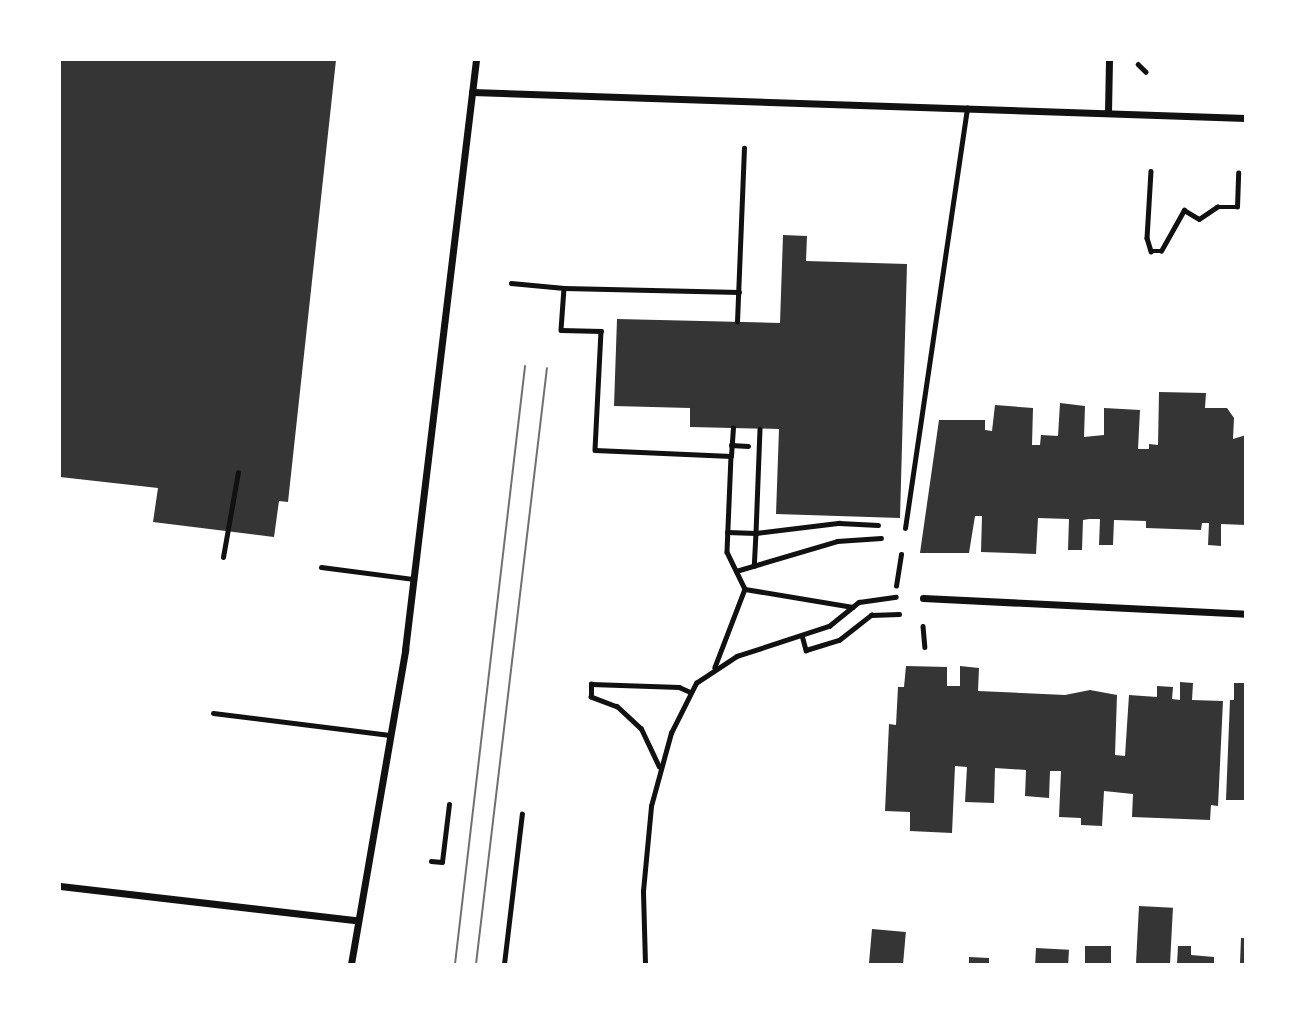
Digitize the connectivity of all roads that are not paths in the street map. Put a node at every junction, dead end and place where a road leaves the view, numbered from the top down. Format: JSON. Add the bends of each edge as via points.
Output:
{"nodes":[{"id":1,"x":476,"y":60,"type":"edge"},
{"id":2,"x":1109,"y":60,"type":"edge"},
{"id":3,"x":472,"y":92,"type":"junction"},
{"id":4,"x":967,"y":108,"type":"junction"},
{"id":5,"x":1108,"y":113,"type":"junction"},
{"id":6,"x":1245,"y":118,"type":"edge"},
{"id":7,"x":238,"y":472,"type":"dead end"},
{"id":8,"x":905,"y":528,"type":"road end"},
{"id":9,"x":223,"y":557,"type":"dead end"},
{"id":10,"x":321,"y":566,"type":"dead end"},
{"id":11,"x":414,"y":579,"type":"junction"},
{"id":12,"x":923,"y":598,"type":"road end"},
{"id":13,"x":1245,"y":614,"type":"edge"},
{"id":14,"x":213,"y":713,"type":"dead end"},
{"id":15,"x":390,"y":735,"type":"junction"},
{"id":16,"x":60,"y":886,"type":"edge"},
{"id":17,"x":356,"y":920,"type":"junction"},
{"id":18,"x":351,"y":964,"type":"edge"}],
"edges":[{"from":1,"to":3,"type":"street"},
{"from":2,"to":5,"type":"street"},
{"from":3,"to":4,"type":"street"},
{"from":3,"to":11,"type":"street"},
{"from":4,"to":5,"type":"street"},
{"from":4,"to":8,"type":"lane"},
{"from":5,"to":6,"type":"street"},
{"from":7,"to":9,"type":"lane"},
{"from":10,"to":11,"type":"lane"},
{"from":11,"to":15,"type":"street"},
{"from":12,"to":13,"type":"street"},
{"from":14,"to":15,"type":"lane"},
{"from":15,"to":17,"type":"street"},
{"from":16,"to":17,"type":"street"},
{"from":17,"to":18,"type":"street"}]}
